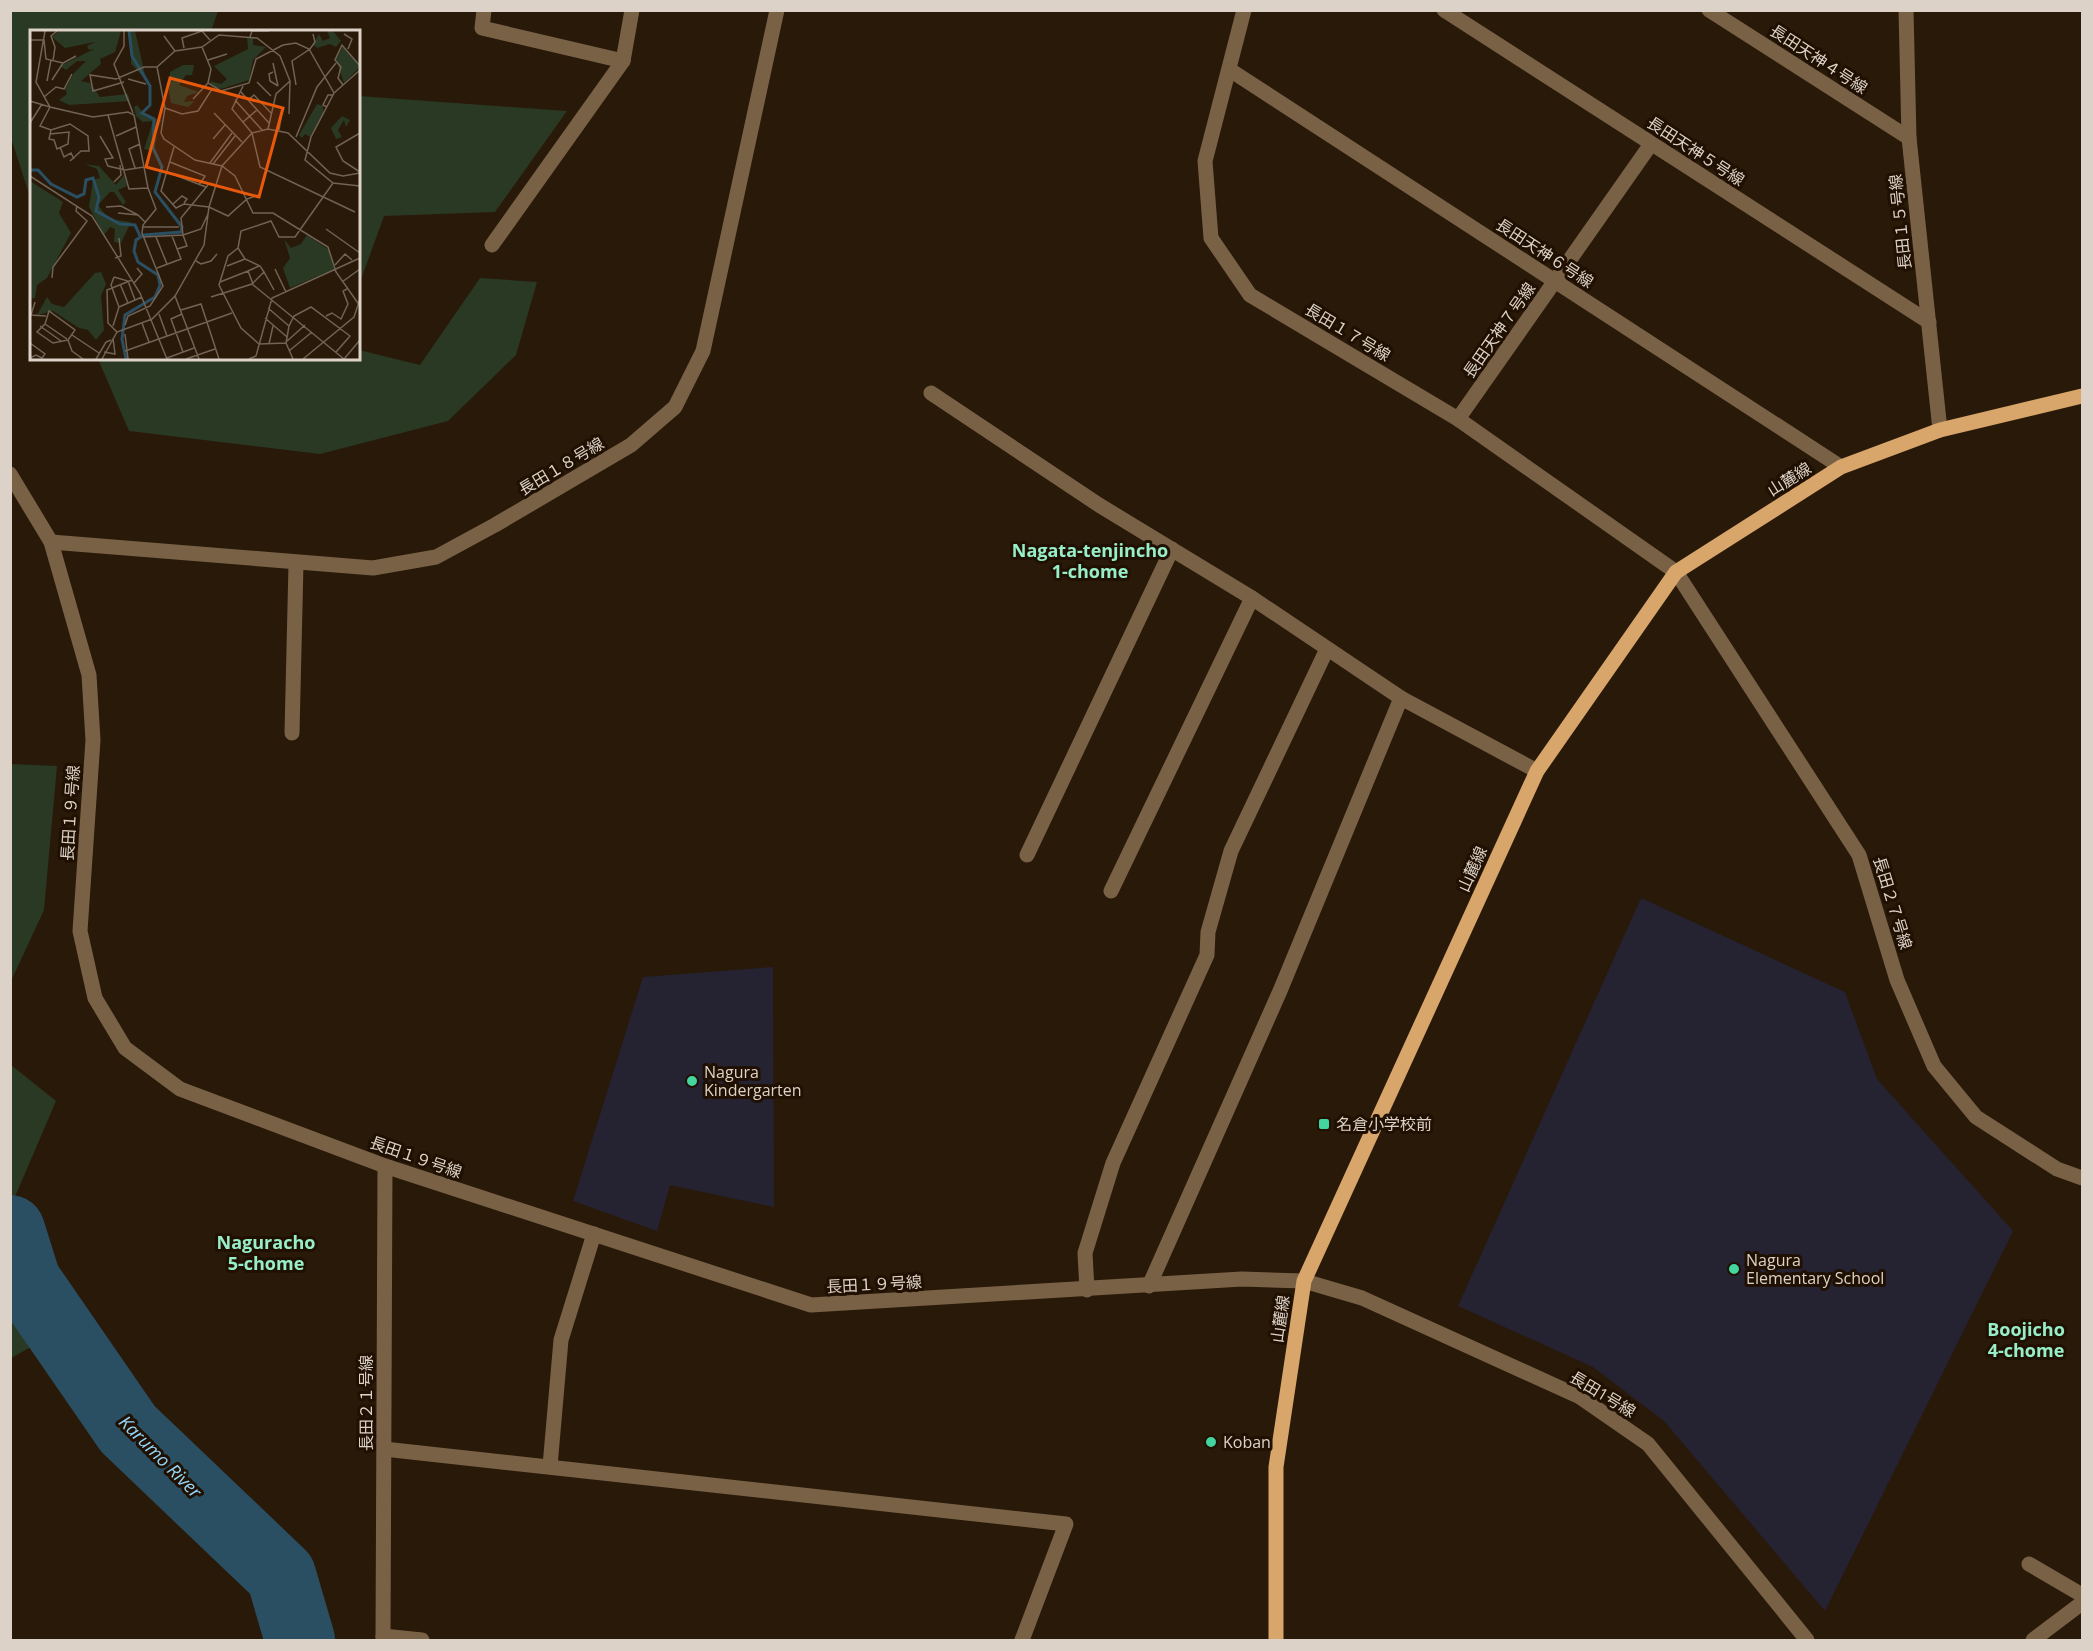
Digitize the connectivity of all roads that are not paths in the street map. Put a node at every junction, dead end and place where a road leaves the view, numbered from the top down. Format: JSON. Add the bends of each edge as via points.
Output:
{"nodes":[{"id":1,"x":484,"y":10,"type":"edge"},
{"id":2,"x":632,"y":10,"type":"edge"},
{"id":3,"x":777,"y":10,"type":"edge"},
{"id":4,"x":1244,"y":10,"type":"edge"},
{"id":5,"x":1709,"y":10,"type":"edge"},
{"id":6,"x":1906,"y":10,"type":"edge"},
{"id":7,"x":1450,"y":12,"type":"edge"},
{"id":8,"x":623,"y":61,"type":"junction"},
{"id":9,"x":1230,"y":70,"type":"junction"},
{"id":10,"x":1909,"y":138,"type":"junction"},
{"id":11,"x":1651,"y":144,"type":"junction"},
{"id":12,"x":492,"y":245,"type":"dead end"},
{"id":13,"x":1554,"y":281,"type":"junction"},
{"id":14,"x":1929,"y":322,"type":"junction"},
{"id":15,"x":931,"y":393,"type":"dead end"},
{"id":16,"x":2082,"y":396,"type":"edge"},
{"id":17,"x":1458,"y":419,"type":"junction"},
{"id":18,"x":1940,"y":430,"type":"junction"},
{"id":19,"x":1840,"y":467,"type":"junction"},
{"id":20,"x":10,"y":474,"type":"edge"},
{"id":21,"x":51,"y":542,"type":"junction"},
{"id":22,"x":1172,"y":549,"type":"junction"},
{"id":23,"x":296,"y":564,"type":"junction"},
{"id":24,"x":1676,"y":572,"type":"junction"},
{"id":25,"x":1252,"y":598,"type":"junction"},
{"id":26,"x":1327,"y":650,"type":"junction"},
{"id":27,"x":1401,"y":698,"type":"junction"},
{"id":28,"x":292,"y":733,"type":"dead end"},
{"id":29,"x":1537,"y":771,"type":"junction"},
{"id":30,"x":1027,"y":855,"type":"dead end"},
{"id":31,"x":1111,"y":891,"type":"dead end"},
{"id":32,"x":385,"y":1166,"type":"junction"},
{"id":33,"x":2082,"y":1178,"type":"edge"},
{"id":34,"x":594,"y":1234,"type":"junction"},
{"id":35,"x":1304,"y":1281,"type":"junction"},
{"id":36,"x":1149,"y":1286,"type":"junction"},
{"id":37,"x":1087,"y":1290,"type":"junction"},
{"id":38,"x":384,"y":1449,"type":"junction"},
{"id":39,"x":550,"y":1466,"type":"junction"},
{"id":40,"x":2029,"y":1564,"type":"dead end"},
{"id":41,"x":2082,"y":1595,"type":"edge"},
{"id":42,"x":2082,"y":1604,"type":"edge"},
{"id":43,"x":383,"y":1638,"type":"edge"},
{"id":44,"x":422,"y":1641,"type":"edge"},
{"id":45,"x":1022,"y":1641,"type":"edge"},
{"id":46,"x":1276,"y":1641,"type":"edge"},
{"id":47,"x":1807,"y":1641,"type":"edge"},
{"id":48,"x":2033,"y":1641,"type":"edge"}],
"edges":[{"from":1,"to":8,"type":"street","via":[[482,28]]},
{"from":2,"to":8,"type":"street"},
{"from":3,"to":23,"type":"street","name":"長田１８号線","via":[[703,351],[675,407],[631,445],[436,557],[373,568]]},
{"from":4,"to":9,"type":"street","name":"長田１７号線"},
{"from":5,"to":10,"type":"street","name":"長田天神４号線"},
{"from":6,"to":10,"type":"street","name":"長田１５号線"},
{"from":7,"to":11,"type":"street","name":"長田天神５号線"},
{"from":8,"to":12,"type":"street"},
{"from":9,"to":13,"type":"street","name":"長田天神６号線"},
{"from":9,"to":17,"type":"street","name":"長田１７号線","via":[[1205,161],[1211,238],[1250,295]]},
{"from":10,"to":14,"type":"street","name":"長田１５号線"},
{"from":11,"to":13,"type":"street","name":"長田天神７号線"},
{"from":11,"to":14,"type":"street","name":"長田天神５号線"},
{"from":13,"to":17,"type":"street","name":"長田天神７号線"},
{"from":13,"to":19,"type":"street","name":"長田天神６号線"},
{"from":14,"to":18,"type":"street","name":"長田１５号線"},
{"from":15,"to":22,"type":"street"},
{"from":16,"to":18,"type":"main road","name":"山麓線"},
{"from":17,"to":24,"type":"street","name":"長田１７号線"},
{"from":18,"to":19,"type":"main road","name":"山麓線"},
{"from":19,"to":24,"type":"main road","name":"山麓線"},
{"from":20,"to":21,"type":"street","name":"長田１９号線"},
{"from":21,"to":23,"type":"street","name":"長田１８号線"},
{"from":21,"to":32,"type":"street","name":"長田１９号線","via":[[89,675],[93,740],[80,931],[95,998],[125,1048],[180,1089]]},
{"from":22,"to":25,"type":"street"},
{"from":22,"to":30,"type":"street"},
{"from":23,"to":28,"type":"street"},
{"from":24,"to":29,"type":"main road","name":"山麓線"},
{"from":24,"to":33,"type":"street","name":"長田２７号線","via":[[1859,855],[1897,980],[1934,1066],[1976,1117],[2057,1169]]},
{"from":25,"to":26,"type":"street"},
{"from":25,"to":31,"type":"street"},
{"from":26,"to":27,"type":"street"},
{"from":26,"to":37,"type":"street","via":[[1232,851],[1208,932],[1207,956],[1113,1163],[1085,1253]]},
{"from":27,"to":29,"type":"street"},
{"from":27,"to":36,"type":"street","via":[[1280,991]]},
{"from":29,"to":35,"type":"main road","name":"山麓線"},
{"from":32,"to":34,"type":"street","name":"長田１９号線"},
{"from":32,"to":38,"type":"street","name":"長田２１号線"},
{"from":34,"to":37,"type":"street","name":"長田１９号線","via":[[811,1305]]},
{"from":34,"to":39,"type":"street","via":[[561,1340]]},
{"from":35,"to":36,"type":"street","name":"長田１９号線"},
{"from":35,"to":46,"type":"main road","name":"山麓線","via":[[1276,1467]]},
{"from":35,"to":47,"type":"street","name":"長田1号線","via":[[1362,1298],[1580,1397],[1648,1444]]},
{"from":36,"to":37,"type":"street","name":"長田１９号線"},
{"from":38,"to":39,"type":"street"},
{"from":38,"to":43,"type":"street","name":"長田２１号線"},
{"from":39,"to":45,"type":"street","via":[[1066,1524]]},
{"from":40,"to":41,"type":"street"},
{"from":42,"to":48,"type":"street"},
{"from":43,"to":44,"type":"street"}]}
